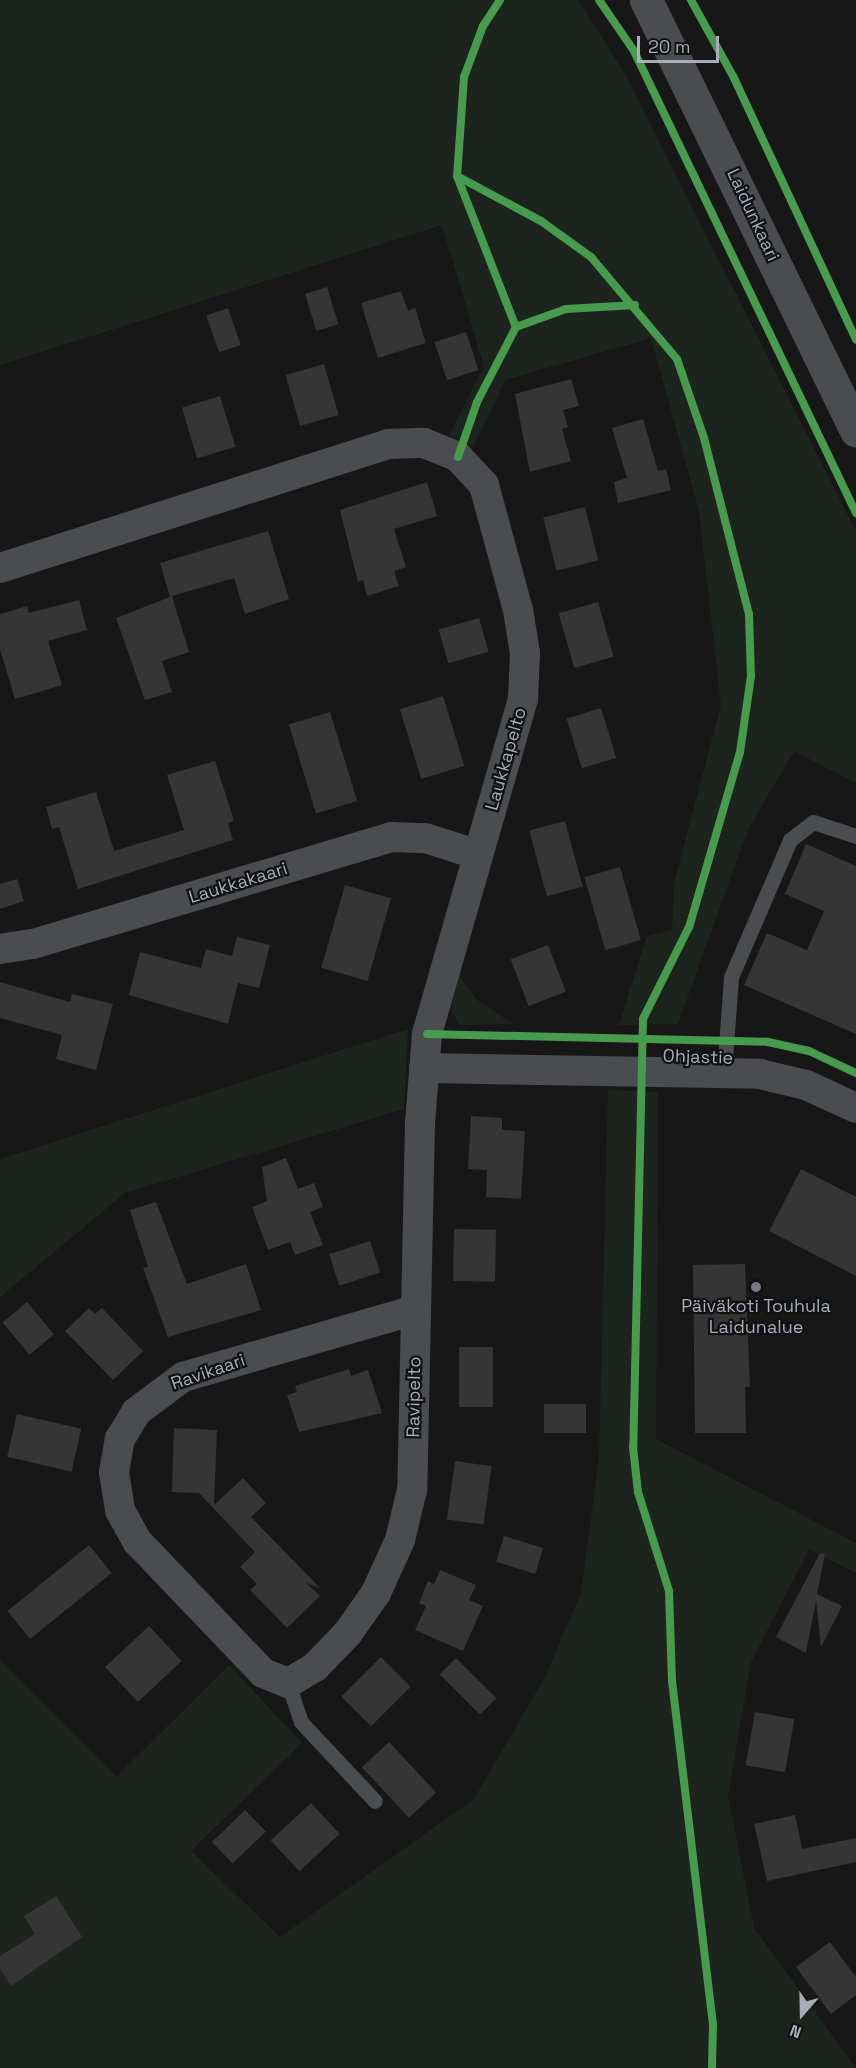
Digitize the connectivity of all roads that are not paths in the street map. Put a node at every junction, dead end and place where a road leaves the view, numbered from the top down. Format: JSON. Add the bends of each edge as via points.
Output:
{"nodes":[{"id":1,"x":646,"y":0,"type":"edge"},
{"id":2,"x":856,"y":431,"type":"edge"},
{"id":3,"x":0,"y":568,"type":"edge"},
{"id":4,"x":856,"y":836,"type":"edge"},
{"id":5,"x":476,"y":854,"type":"junction"},
{"id":6,"x":0,"y":949,"type":"edge"},
{"id":7,"x":424,"y":1068,"type":"junction"},
{"id":8,"x":724,"y":1073,"type":"junction"},
{"id":9,"x":856,"y":1108,"type":"edge"},
{"id":10,"x":415,"y":1310,"type":"junction"},
{"id":11,"x":288,"y":1683,"type":"junction"},
{"id":12,"x":375,"y":1801,"type":"dead end"}],
"edges":[{"from":1,"to":2,"type":"street","name":"Laidunkaari"},
{"from":3,"to":5,"type":"street","name":"Laukkapelto","via":[[388,444],[424,443],[458,457],[484,485],[525,653],[523,699]]},
{"from":4,"to":8,"type":"lane","via":[[813,822],[790,840],[731,977]]},
{"from":5,"to":6,"type":"street","name":"Laukkakaari","via":[[425,838],[391,837],[33,944]]},
{"from":5,"to":7,"type":"street","name":"Laukkapelto","via":[[433,1008]]},
{"from":7,"to":8,"type":"street","name":"Ohjastie"},
{"from":7,"to":10,"type":"street","name":"Ravipelto"},
{"from":8,"to":9,"type":"street","name":"Ohjastie","via":[[806,1085]]},
{"from":10,"to":11,"type":"street","name":"Ravipelto","via":[[412,1490],[400,1540],[376,1593],[347,1634],[315,1667]]},
{"from":10,"to":11,"type":"street","name":"Ravikaari","via":[[183,1377],[136,1412],[120,1438],[114,1472],[118,1500],[137,1541],[263,1673]]},
{"from":11,"to":12,"type":"lane","via":[[302,1722]]}]}
